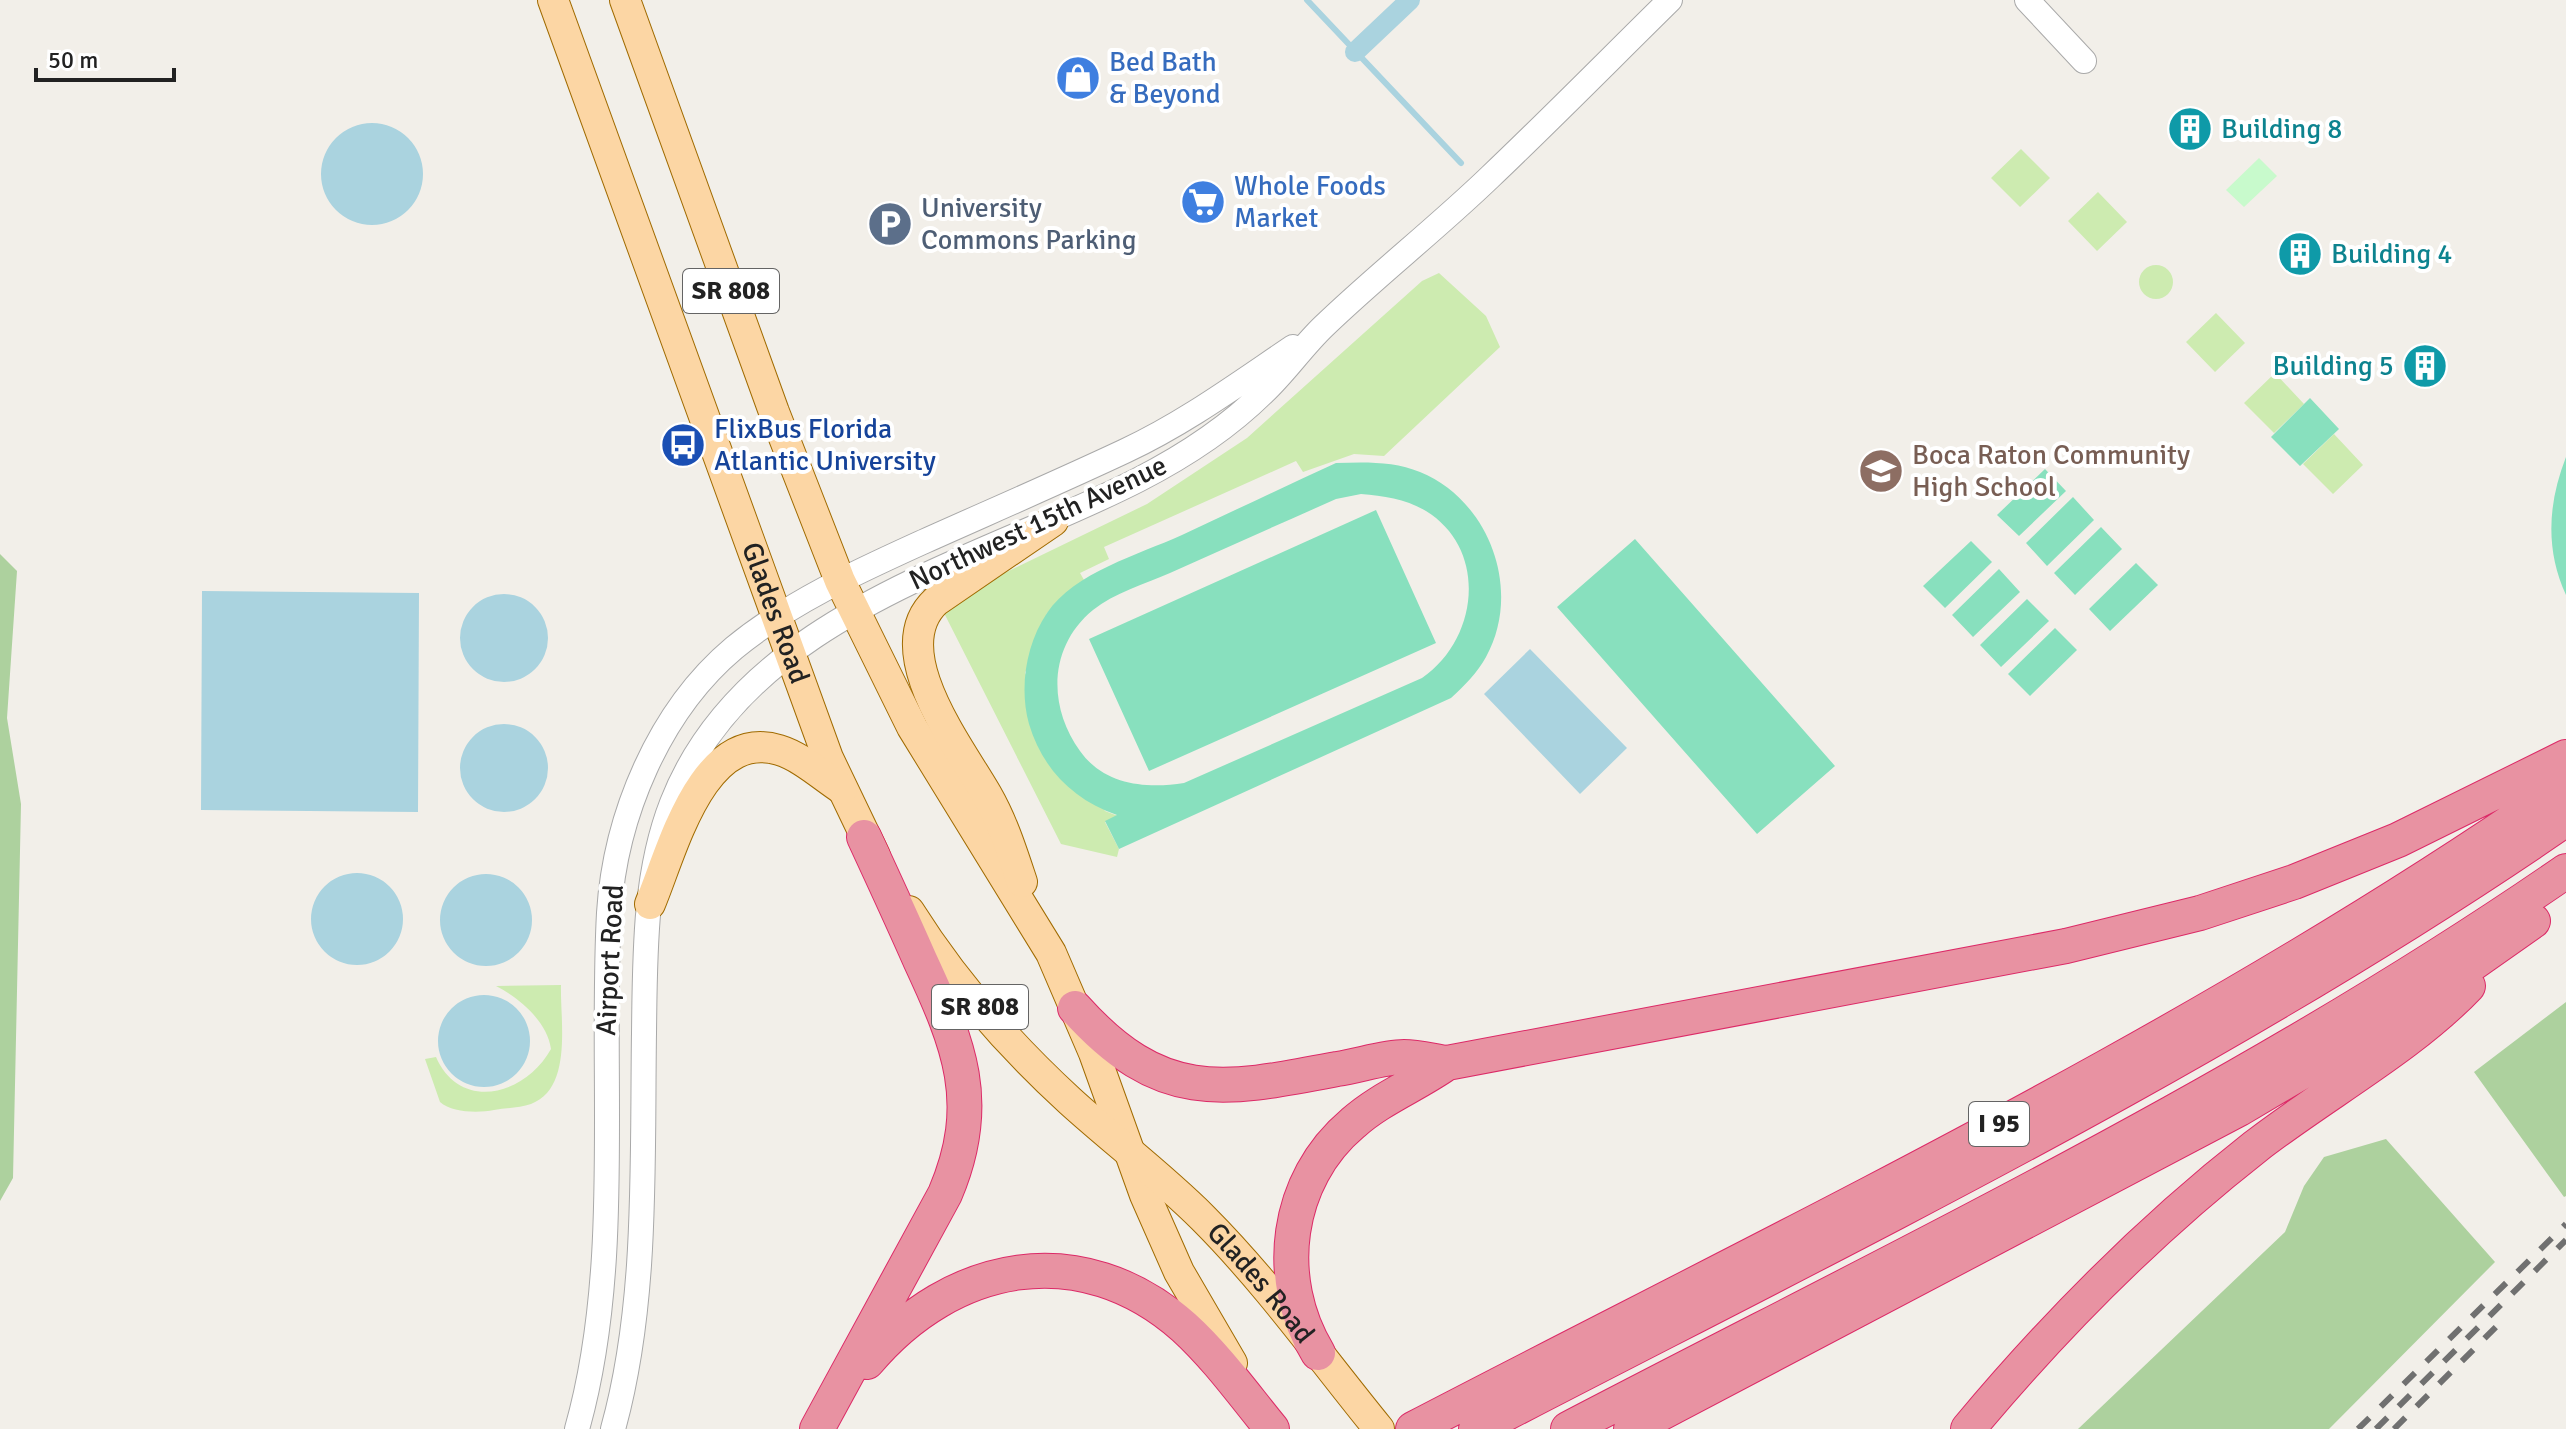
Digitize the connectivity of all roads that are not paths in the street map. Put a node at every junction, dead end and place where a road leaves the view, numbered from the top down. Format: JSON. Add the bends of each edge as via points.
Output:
{"nodes":[{"id":1,"x":553,"y":0,"type":"edge"},
{"id":2,"x":625,"y":0,"type":"edge"},
{"id":3,"x":1670,"y":0,"type":"edge"},
{"id":4,"x":2027,"y":0,"type":"edge"},
{"id":5,"x":2084,"y":61,"type":"dead end"},
{"id":6,"x":1321,"y":328,"type":"junction"},
{"id":7,"x":1053,"y":521,"type":"junction"},
{"id":8,"x":840,"y":581,"type":"junction"},
{"id":9,"x":854,"y":612,"type":"junction"},
{"id":10,"x":776,"y":618,"type":"junction"},
{"id":11,"x":789,"y":653,"type":"junction"},
{"id":12,"x":2566,"y":757,"type":"edge"},
{"id":13,"x":2566,"y":784,"type":"edge"},
{"id":14,"x":842,"y":789,"type":"junction"},
{"id":15,"x":2566,"y":819,"type":"edge"},
{"id":16,"x":864,"y":837,"type":"junction"},
{"id":17,"x":2566,"y":871,"type":"edge"},
{"id":18,"x":2566,"y":899,"type":"edge"},
{"id":19,"x":650,"y":904,"type":"junction"},
{"id":20,"x":1036,"y":925,"type":"junction"},
{"id":21,"x":2527,"y":925,"type":"junction"},
{"id":22,"x":1075,"y":1008,"type":"junction"},
{"id":23,"x":1447,"y":1063,"type":"junction"},
{"id":24,"x":1129,"y":1150,"type":"junction"},
{"id":25,"x":1318,"y":1353,"type":"junction"},
{"id":26,"x":822,"y":1419,"type":"edge"},
{"id":27,"x":577,"y":1429,"type":"edge"},
{"id":28,"x":613,"y":1429,"type":"edge"},
{"id":29,"x":1273,"y":1429,"type":"edge"},
{"id":30,"x":1379,"y":1429,"type":"edge"},
{"id":31,"x":1413,"y":1429,"type":"edge"},
{"id":32,"x":1476,"y":1429,"type":"edge"},
{"id":33,"x":1568,"y":1429,"type":"edge"},
{"id":34,"x":1631,"y":1429,"type":"edge"},
{"id":35,"x":1968,"y":1429,"type":"edge"}],
"edges":[{"from":1,"to":10,"type":"main road","name":"Glades Road","number":"SR 808"},
{"from":2,"to":8,"type":"main road","name":"Glades Road","number":"SR 808"},
{"from":3,"to":6,"type":"street","name":"Northwest 15th Avenue","via":[[1489,178]]},
{"from":4,"to":5,"type":"street"},
{"from":6,"to":7,"type":"street","name":"Northwest 15th Avenue","via":[[1265,392],[1210,435],[1140,479]]},
{"from":6,"to":8,"type":"street","name":"Northwest 15th Avenue","via":[[1148,440]]},
{"from":7,"to":9,"type":"street","name":"Northwest 15th Avenue"},
{"from":7,"to":20,"type":"main road","via":[[936,601],[922,616],[917,637],[937,710],[1004,828]]},
{"from":8,"to":9,"type":"main road","name":"Glades Road","number":"SR 808"},
{"from":8,"to":10,"type":"street","name":"Airport Road"},
{"from":9,"to":11,"type":"street","name":"Airport Road"},
{"from":9,"to":20,"type":"main road","name":"Glades Road","number":"SR 808","via":[[929,756]]},
{"from":10,"to":11,"type":"main road","name":"Glades Road","number":"SR 808"},
{"from":10,"to":27,"type":"street","name":"Airport Road","via":[[724,658],[683,707],[645,770],[620,844],[611,886],[607,963],[603,1269],[591,1374]]},
{"from":11,"to":14,"type":"main road","name":"Glades Road","number":"SR 808"},
{"from":11,"to":19,"type":"street","name":"Airport Road","via":[[735,703],[689,768],[663,830]]},
{"from":12,"to":23,"type":"highway","via":[[2398,840],[2200,913],[2066,946]]},
{"from":13,"to":31,"type":"highway","number":"I 95","via":[[2404,892],[2131,1055]]},
{"from":14,"to":16,"type":"main road","name":"Glades Road","number":"SR 808"},
{"from":14,"to":19,"type":"main road","via":[[775,749],[747,748],[723,759],[697,794]]},
{"from":15,"to":32,"type":"highway","via":[[2213,1041]]},
{"from":16,"to":24,"type":"main road","name":"Glades Road","number":"SR 808","via":[[913,918],[980,1007],[1047,1080]]},
{"from":16,"to":26,"type":"highway","via":[[955,1037],[965,1081],[965,1111],[958,1161],[945,1194]]},
{"from":17,"to":33,"type":"highway","via":[[2248,1070]]},
{"from":18,"to":21,"type":"highway"},
{"from":19,"to":28,"type":"street","name":"Airport Road","via":[[633,1312]]},
{"from":20,"to":22,"type":"main road","name":"Glades Road","number":"SR 808"},
{"from":21,"to":34,"type":"highway","via":[[2408,1009],[2239,1109]]},
{"from":21,"to":35,"type":"highway","via":[[2444,1012],[2262,1142],[2146,1241],[2055,1330]]},
{"from":22,"to":23,"type":"highway","via":[[1111,1046],[1135,1062],[1203,1085],[1253,1085],[1403,1057]]},
{"from":22,"to":24,"type":"main road","name":"Glades Road","number":"SR 808"},
{"from":23,"to":25,"type":"highway","via":[[1350,1124],[1323,1155],[1303,1192],[1292,1231],[1291,1284],[1302,1324]]},
{"from":24,"to":25,"type":"main road","name":"Glades Road","number":"SR 808","via":[[1240,1256]]},
{"from":24,"to":29,"type":"main road","name":"Glades Road","number":"SR 808","via":[[1179,1272]]},
{"from":25,"to":30,"type":"main road","name":"Glades Road","number":"SR 808"},
{"from":26,"to":29,"type":"highway","via":[[886,1340],[932,1302],[1002,1275],[1063,1273],[1119,1285],[1168,1314]]}]}
